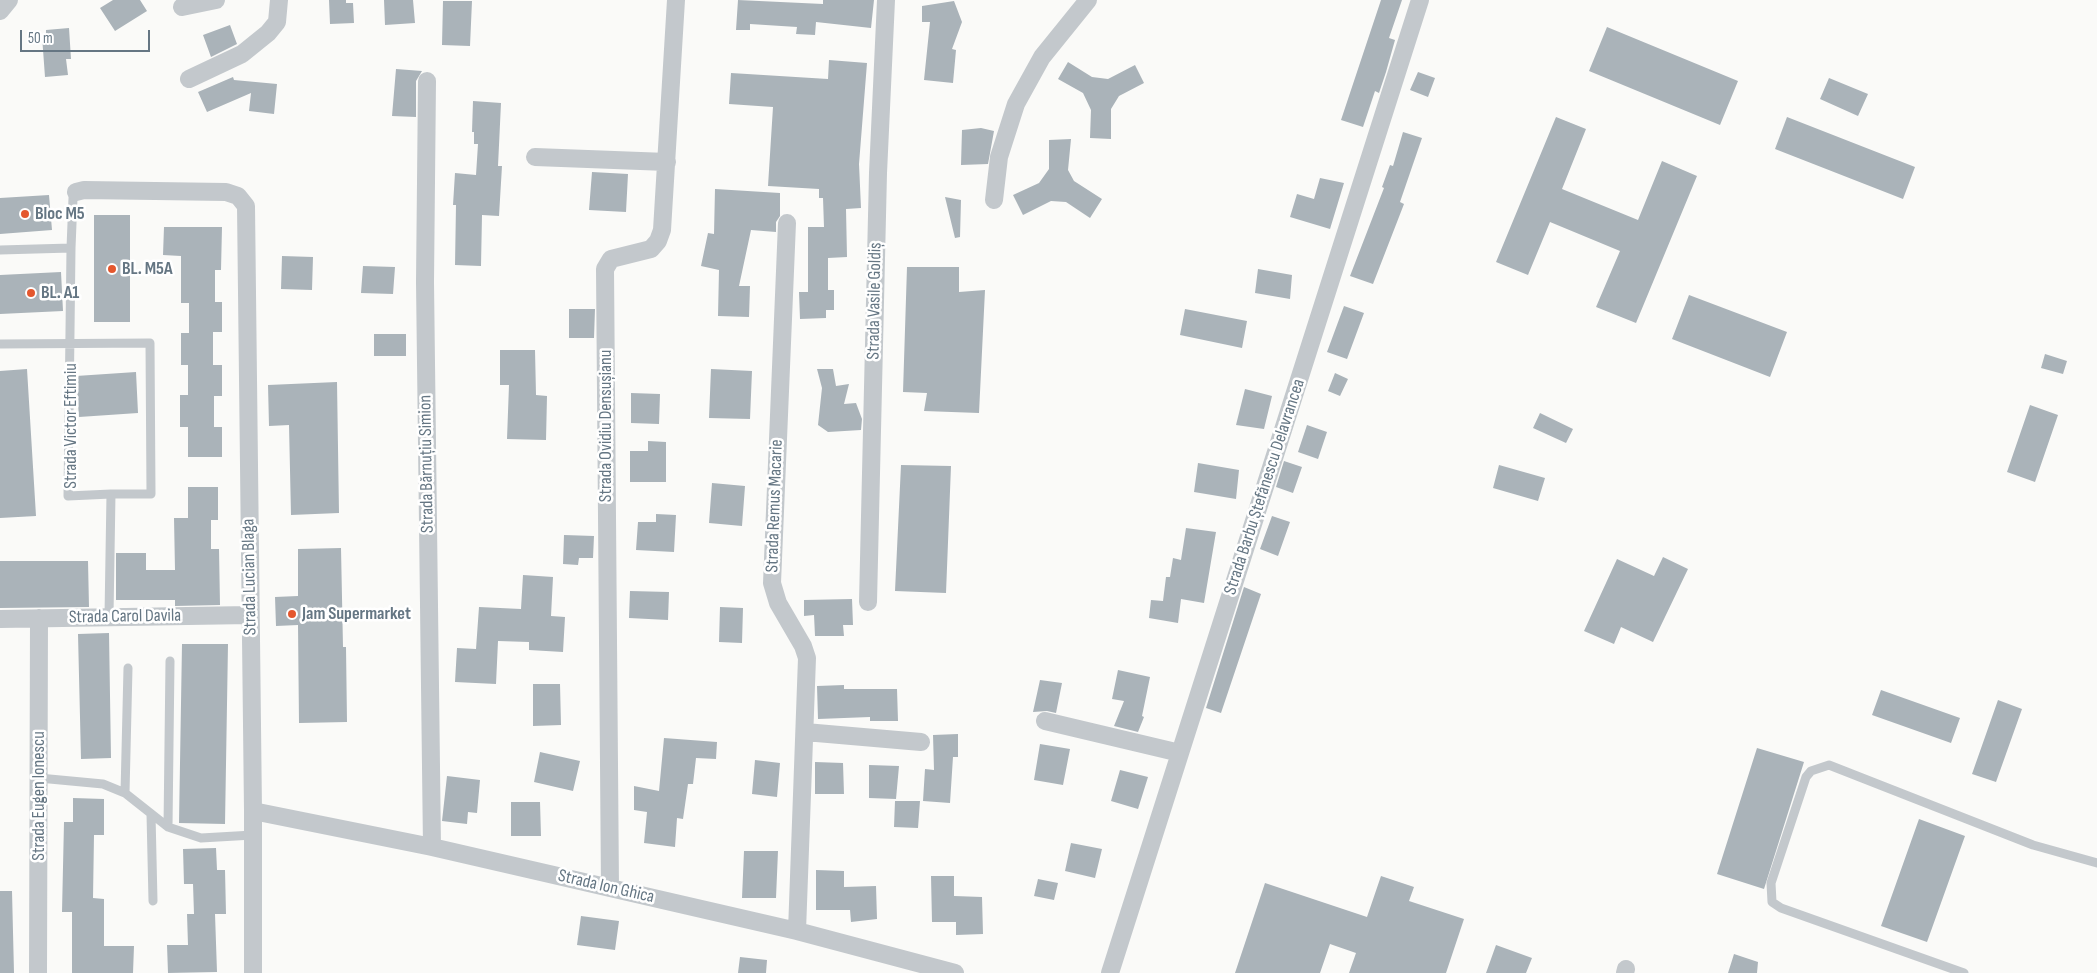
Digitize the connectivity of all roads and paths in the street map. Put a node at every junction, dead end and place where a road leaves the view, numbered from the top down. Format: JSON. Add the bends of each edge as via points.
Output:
{"nodes":[{"id":1,"x":9,"y":0,"type":"edge"},
{"id":2,"x":216,"y":0,"type":"edge"},
{"id":3,"x":279,"y":0,"type":"edge"},
{"id":4,"x":676,"y":0,"type":"edge"},
{"id":5,"x":886,"y":0,"type":"edge"},
{"id":6,"x":1088,"y":0,"type":"edge"},
{"id":7,"x":1420,"y":0,"type":"edge"},
{"id":8,"x":182,"y":7,"type":"dead end"},
{"id":9,"x":0,"y":11,"type":"edge"},
{"id":10,"x":189,"y":79,"type":"dead end"},
{"id":11,"x":427,"y":81,"type":"dead end"},
{"id":12,"x":535,"y":157,"type":"dead end"},
{"id":13,"x":667,"y":162,"type":"junction"},
{"id":14,"x":76,"y":192,"type":"joint"},
{"id":15,"x":226,"y":192,"type":"joint"},
{"id":16,"x":994,"y":200,"type":"dead end"},
{"id":17,"x":787,"y":223,"type":"dead end"},
{"id":18,"x":71,"y":248,"type":"junction"},
{"id":19,"x":0,"y":250,"type":"edge"},
{"id":20,"x":0,"y":344,"type":"edge"},
{"id":21,"x":71,"y":344,"type":"junction"},
{"id":22,"x":111,"y":494,"type":"junction"},
{"id":23,"x":868,"y":602,"type":"dead end"},
{"id":24,"x":250,"y":615,"type":"junction"},
{"id":25,"x":109,"y":616,"type":"junction"},
{"id":26,"x":39,"y":618,"type":"junction"},
{"id":27,"x":0,"y":619,"type":"edge"},
{"id":28,"x":170,"y":661,"type":"dead end"},
{"id":29,"x":128,"y":668,"type":"dead end"},
{"id":30,"x":1045,"y":721,"type":"dead end"},
{"id":31,"x":805,"y":732,"type":"junction"},
{"id":32,"x":920,"y":742,"type":"dead end"},
{"id":33,"x":1180,"y":753,"type":"junction"},
{"id":34,"x":39,"y":778,"type":"junction"},
{"id":35,"x":126,"y":793,"type":"junction"},
{"id":36,"x":253,"y":811,"type":"junction"},
{"id":37,"x":151,"y":814,"type":"junction"},
{"id":38,"x":168,"y":827,"type":"junction"},
{"id":39,"x":253,"y":835,"type":"junction"},
{"id":40,"x":432,"y":847,"type":"junction"},
{"id":41,"x":2097,"y":864,"type":"edge"},
{"id":42,"x":610,"y":888,"type":"junction"},
{"id":43,"x":153,"y":901,"type":"dead end"},
{"id":44,"x":797,"y":931,"type":"junction"},
{"id":45,"x":38,"y":973,"type":"edge"},
{"id":46,"x":253,"y":973,"type":"edge"},
{"id":47,"x":956,"y":973,"type":"edge"},
{"id":48,"x":1110,"y":973,"type":"edge"},
{"id":49,"x":1964,"y":973,"type":"edge"}],
"edges":[{"from":1,"to":9,"type":"street"},
{"from":2,"to":8,"type":"street"},
{"from":3,"to":10,"type":"street","via":[[277,22],[268,33],[242,54]]},
{"from":4,"to":13,"type":"street","name":"Strada Ovidiu Densușianu"},
{"from":5,"to":23,"type":"street","name":"Strada Vasile Goldiș","via":[[878,173]]},
{"from":6,"to":16,"type":"street","via":[[1042,57],[1016,104],[999,157]]},
{"from":7,"to":33,"type":"street","name":"Strada Barbu Ștefănescu Delavrancea"},
{"from":11,"to":40,"type":"street","name":"Strada Bărnuțiu Simion","via":[[425,282]]},
{"from":12,"to":13,"type":"street"},
{"from":13,"to":42,"type":"street","name":"Strada Ovidiu Densușianu","via":[[662,230],[658,241],[651,249],[611,259],[605,269]]},
{"from":14,"to":15,"type":"street","name":"Strada Victor Eftimiu"},
{"from":14,"to":18,"type":"lane","name":"Strada Victor Eftimiu"},
{"from":15,"to":24,"type":"street","name":"Strada Lucian Blaga","via":[[238,196],[246,206]]},
{"from":17,"to":31,"type":"street","name":"Strada Remus Macarie","via":[[772,583],[778,603],[807,658]]},
{"from":18,"to":19,"type":"lane"},
{"from":18,"to":21,"type":"lane","name":"Strada Victor Eftimiu"},
{"from":20,"to":21,"type":"lane","name":"Strada Victor Eftimiu"},
{"from":21,"to":22,"type":"lane","name":"Strada Victor Eftimiu","via":[[68,496]]},
{"from":21,"to":22,"type":"lane","via":[[150,343],[151,494]]},
{"from":22,"to":25,"type":"lane"},
{"from":24,"to":25,"type":"street","name":"Strada Carol Davila"},
{"from":24,"to":36,"type":"street","name":"Strada Lucian Blaga"},
{"from":25,"to":26,"type":"street","name":"Strada Carol Davila"},
{"from":26,"to":27,"type":"street","name":"Strada Carol Davila"},
{"from":26,"to":34,"type":"street","name":"Strada Eugen Ionescu"},
{"from":28,"to":38,"type":"lane"},
{"from":29,"to":35,"type":"lane"},
{"from":30,"to":33,"type":"street"},
{"from":31,"to":32,"type":"street"},
{"from":31,"to":44,"type":"street","name":"Strada Remus Macarie"},
{"from":33,"to":48,"type":"street","name":"Strada Barbu Ștefănescu Delavrancea"},
{"from":34,"to":35,"type":"lane","via":[[103,784]]},
{"from":34,"to":45,"type":"street","name":"Strada Eugen Ionescu"},
{"from":35,"to":37,"type":"lane"},
{"from":36,"to":39,"type":"street","name":"Strada Lucian Blaga"},
{"from":36,"to":40,"type":"street","name":"Strada Ion Ghica"},
{"from":37,"to":38,"type":"lane"},
{"from":37,"to":43,"type":"lane"},
{"from":38,"to":39,"type":"lane","via":[[201,838]]},
{"from":39,"to":46,"type":"street","name":"Strada Lucian Blaga"},
{"from":40,"to":42,"type":"street","name":"Strada Ion Ghica"},
{"from":41,"to":49,"type":"lane","via":[[2033,845],[1829,765],[1811,771],[1806,777],[1771,883],[1772,902],[1781,908]]},
{"from":42,"to":44,"type":"street","name":"Strada Ion Ghica"},
{"from":44,"to":47,"type":"street","name":"Strada Ion Ghica"}]}
